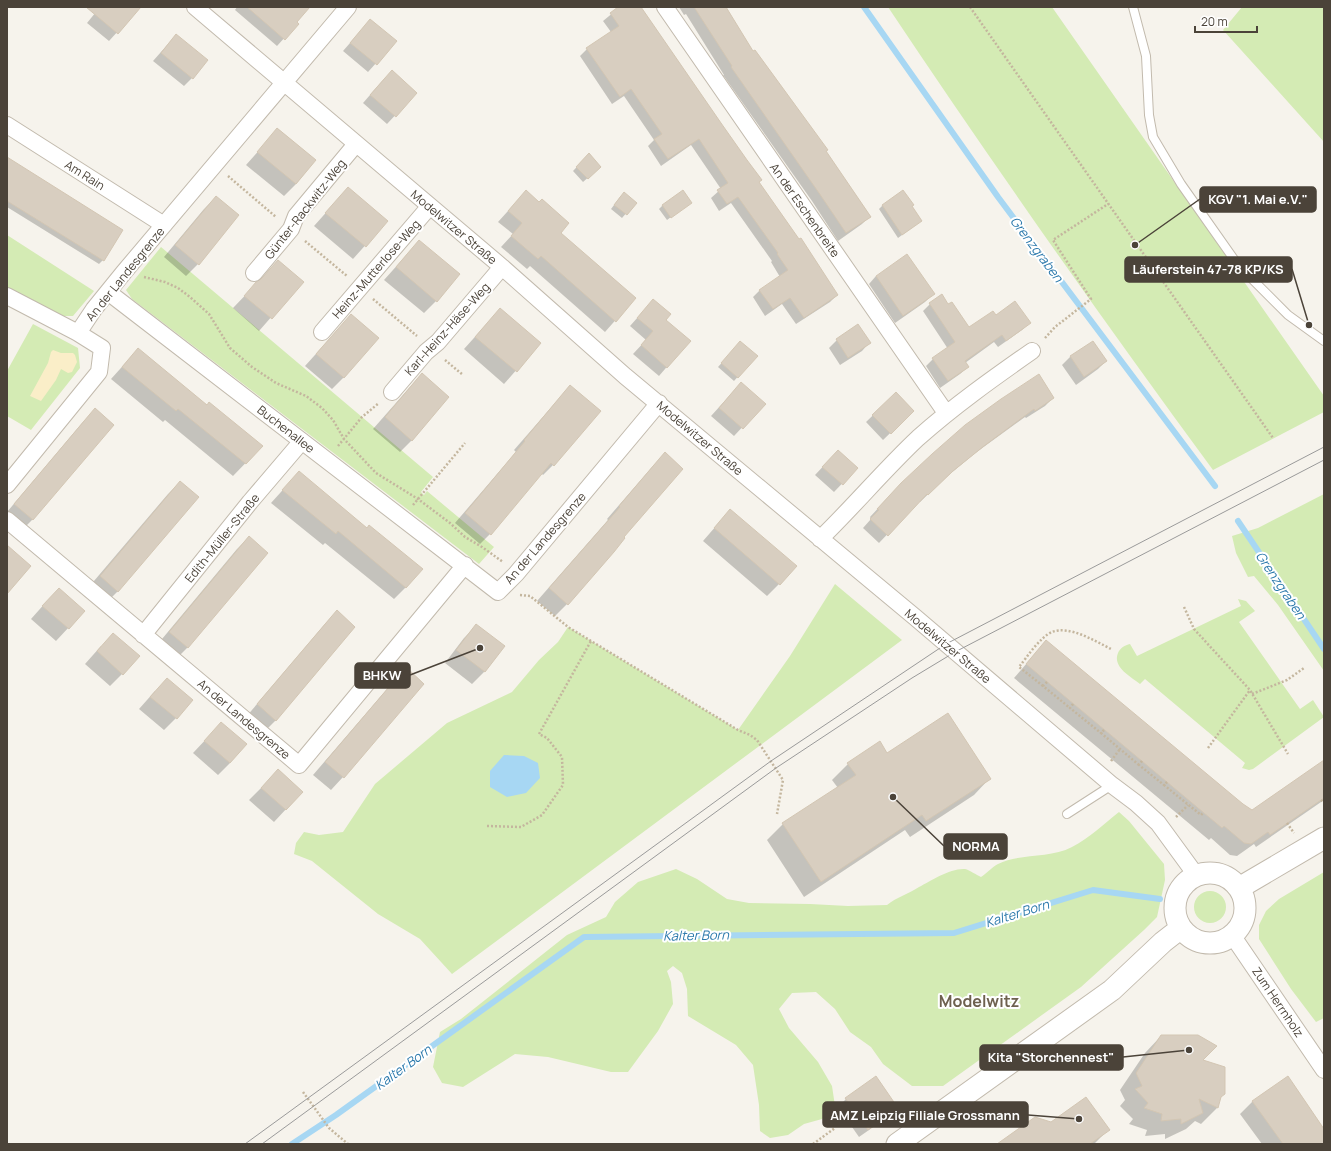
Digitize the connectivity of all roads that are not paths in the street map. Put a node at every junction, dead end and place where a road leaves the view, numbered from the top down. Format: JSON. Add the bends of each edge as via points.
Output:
{"nodes":[{"id":1,"x":195,"y":7,"type":"edge"},
{"id":2,"x":348,"y":7,"type":"edge"},
{"id":3,"x":665,"y":7,"type":"edge"},
{"id":4,"x":1133,"y":7,"type":"edge"},
{"id":5,"x":284,"y":82,"type":"junction"},
{"id":6,"x":7,"y":125,"type":"edge"},
{"id":7,"x":356,"y":144,"type":"junction"},
{"id":8,"x":430,"y":206,"type":"junction"},
{"id":9,"x":164,"y":225,"type":"junction"},
{"id":10,"x":502,"y":267,"type":"junction"},
{"id":11,"x":254,"y":273,"type":"dead end"},
{"id":12,"x":108,"y":292,"type":"junction"},
{"id":13,"x":7,"y":296,"type":"edge"},
{"id":14,"x":322,"y":332,"type":"dead end"},
{"id":15,"x":78,"y":333,"type":"junction"},
{"id":16,"x":1324,"y":341,"type":"edge"},
{"id":17,"x":1032,"y":351,"type":"road end"},
{"id":18,"x":392,"y":392,"type":"road end"},
{"id":19,"x":659,"y":403,"type":"junction"},
{"id":20,"x":946,"y":413,"type":"junction"},
{"id":21,"x":302,"y":441,"type":"junction"},
{"id":22,"x":7,"y":485,"type":"edge"},
{"id":23,"x":7,"y":520,"type":"edge"},
{"id":24,"x":820,"y":539,"type":"junction"},
{"id":25,"x":465,"y":565,"type":"junction"},
{"id":26,"x":143,"y":635,"type":"junction"},
{"id":27,"x":1112,"y":784,"type":"junction"},
{"id":28,"x":1067,"y":814,"type":"dead end"},
{"id":29,"x":1324,"y":838,"type":"edge"},
{"id":30,"x":1196,"y":875,"type":"junction"},
{"id":31,"x":1239,"y":888,"type":"junction"},
{"id":32,"x":1181,"y":928,"type":"junction"},
{"id":33,"x":1232,"y":935,"type":"junction"},
{"id":34,"x":1324,"y":1070,"type":"edge"},
{"id":35,"x":897,"y":1144,"type":"edge"}],
"edges":[{"from":1,"to":5,"type":"street","name":"Modelwitzer Straße"},
{"from":2,"to":5,"type":"street","name":"An der Landesgrenze"},
{"from":3,"to":20,"type":"street","name":"An der Eschenbreite"},
{"from":4,"to":16,"type":"lane","via":[[1146,56],[1149,115],[1153,138],[1181,184],[1238,265],[1288,314]]},
{"from":5,"to":7,"type":"street","name":"Modelwitzer Straße"},
{"from":5,"to":9,"type":"street","name":"An der Landesgrenze"},
{"from":6,"to":9,"type":"street","name":"Am Rain"},
{"from":7,"to":8,"type":"street","name":"Modelwitzer Straße"},
{"from":7,"to":11,"type":"street","name":"Günter-Rackwitz-Weg","via":[[296,216],[291,229]]},
{"from":8,"to":10,"type":"street","name":"Modelwitzer Straße"},
{"from":8,"to":14,"type":"street","name":"Heinz-Mutterlose-Weg"},
{"from":9,"to":12,"type":"street","name":"An der Landesgrenze"},
{"from":10,"to":18,"type":"street","name":"Karl-Heinz-Häse-Weg"},
{"from":10,"to":19,"type":"street","name":"Modelwitzer Straße"},
{"from":12,"to":15,"type":"street","name":"An der Landesgrenze"},
{"from":12,"to":21,"type":"street","name":"Buchenallee"},
{"from":13,"to":15,"type":"street"},
{"from":15,"to":22,"type":"street","name":"An der Landesgrenze","via":[[102,348],[99,372]]},
{"from":17,"to":20,"type":"street"},
{"from":19,"to":24,"type":"street","name":"Modelwitzer Straße"},
{"from":19,"to":25,"type":"street","name":"An der Landesgrenze","via":[[516,574],[498,592]]},
{"from":20,"to":24,"type":"street","via":[[885,470]]},
{"from":21,"to":25,"type":"street","name":"Buchenallee"},
{"from":21,"to":26,"type":"street","name":"Edith-Müller-Straße"},
{"from":23,"to":26,"type":"street","name":"An der Landesgrenze"},
{"from":24,"to":27,"type":"street","name":"Modelwitzer Straße"},
{"from":25,"to":26,"type":"street","name":"An der Landesgrenze","via":[[299,765]]},
{"from":27,"to":28,"type":"lane"},
{"from":27,"to":30,"type":"street","name":"Modelwitzer Straße","via":[[1158,823]]},
{"from":29,"to":31,"type":"street"},
{"from":30,"to":31,"type":"street","via":[[1220,874],[1231,879]]},
{"from":30,"to":32,"type":"street","via":[[1180,888],[1176,898],[1176,919]]},
{"from":31,"to":33,"type":"street","via":[[1244,897],[1244,918]]},
{"from":32,"to":33,"type":"street","via":[[1189,936],[1211,943],[1222,941]]},
{"from":32,"to":35,"type":"street","via":[[1112,990]]},
{"from":33,"to":34,"type":"street","name":"Zum Herrnholz"}]}
